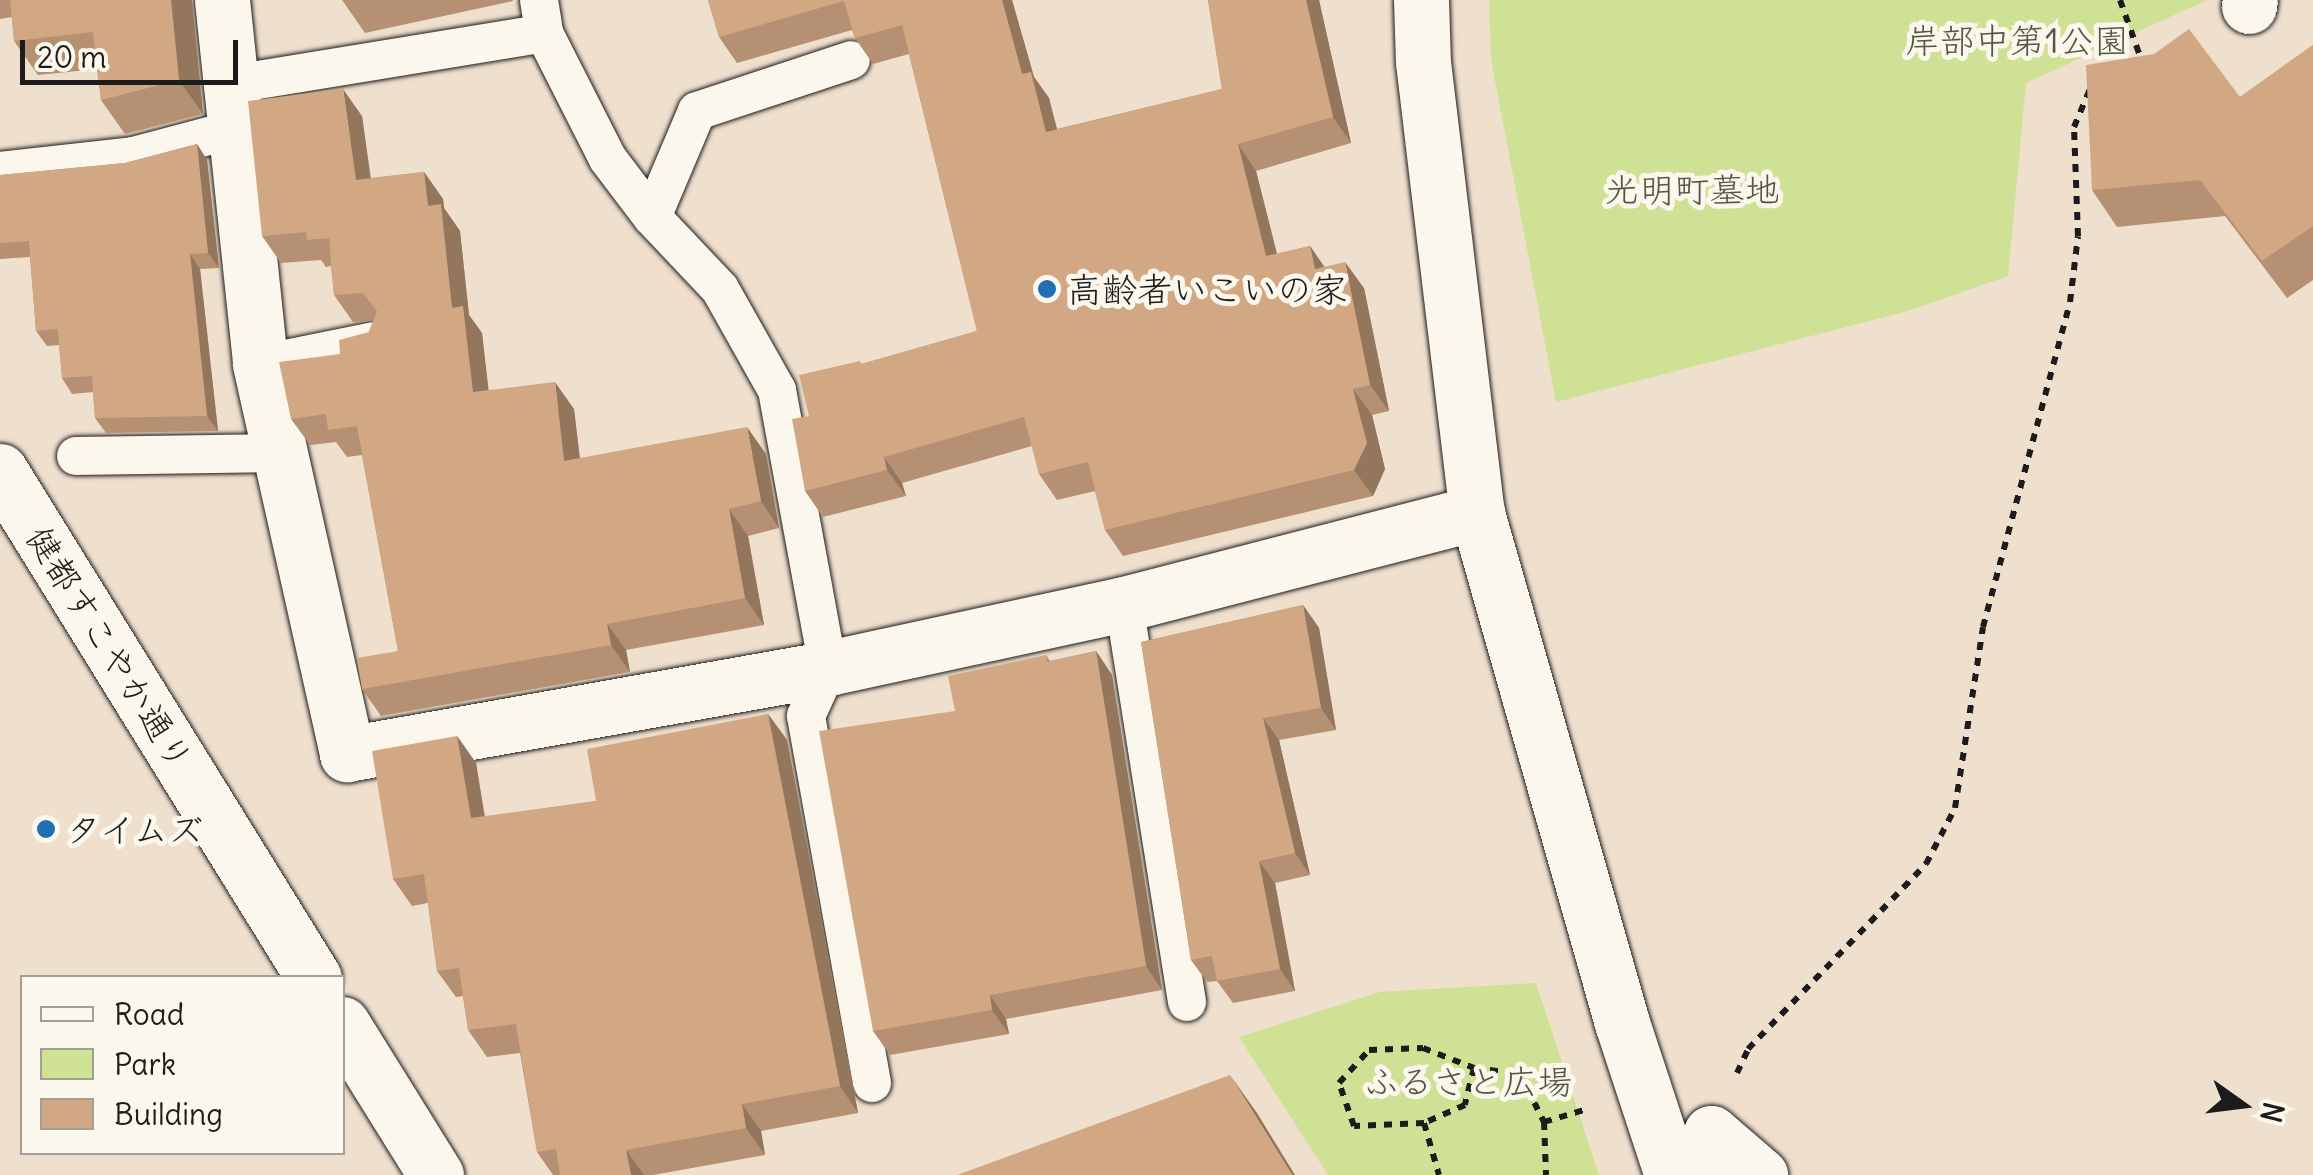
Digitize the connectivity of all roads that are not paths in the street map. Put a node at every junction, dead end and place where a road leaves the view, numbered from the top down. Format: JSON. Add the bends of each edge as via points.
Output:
{"nodes":[{"id":1,"x":222,"y":0,"type":"edge"},
{"id":2,"x":1421,"y":0,"type":"edge"},
{"id":3,"x":542,"y":16,"type":"edge"},
{"id":4,"x":851,"y":60,"type":"edge"},
{"id":5,"x":236,"y":106,"type":"junction"},
{"id":6,"x":0,"y":172,"type":"edge"},
{"id":7,"x":652,"y":217,"type":"junction"},
{"id":8,"x":374,"y":341,"type":"edge"},
{"id":9,"x":260,"y":364,"type":"junction"},
{"id":10,"x":281,"y":453,"type":"junction"},
{"id":11,"x":76,"y":456,"type":"dead end"},
{"id":12,"x":0,"y":471,"type":"edge"},
{"id":13,"x":1478,"y":513,"type":"junction"},
{"id":14,"x":1124,"y":604,"type":"junction"},
{"id":15,"x":828,"y":668,"type":"junction"},
{"id":16,"x":312,"y":975,"type":"edge"},
{"id":17,"x":1187,"y":1002,"type":"dead end"},
{"id":18,"x":345,"y":1029,"type":"edge"},
{"id":19,"x":872,"y":1082,"type":"dead end"},
{"id":20,"x":1703,"y":1154,"type":"edge"},
{"id":21,"x":436,"y":1175,"type":"edge"},
{"id":22,"x":1672,"y":1175,"type":"edge"},
{"id":23,"x":1760,"y":1175,"type":"edge"}],
"edges":[{"from":1,"to":5,"type":"street"},
{"from":2,"to":13,"type":"street"},
{"from":3,"to":5,"type":"lane"},
{"from":3,"to":7,"type":"lane","via":[[608,159]]},
{"from":4,"to":7,"type":"lane","via":[[697,111]]},
{"from":5,"to":6,"type":"lane","via":[[133,156]]},
{"from":5,"to":9,"type":"street"},
{"from":7,"to":15,"type":"lane","via":[[720,289],[777,390]]},
{"from":8,"to":9,"type":"lane"},
{"from":9,"to":10,"type":"street"},
{"from":10,"to":11,"type":"lane"},
{"from":10,"to":15,"type":"street","via":[[347,754]]},
{"from":12,"to":16,"type":"street","name":"健都すこやか通り"},
{"from":13,"to":14,"type":"street"},
{"from":13,"to":22,"type":"street","via":[[1622,1023]]},
{"from":14,"to":15,"type":"street"},
{"from":14,"to":17,"type":"lane"},
{"from":15,"to":19,"type":"lane","via":[[806,716]]},
{"from":18,"to":21,"type":"street"},
{"from":20,"to":23,"type":"street"}]}
